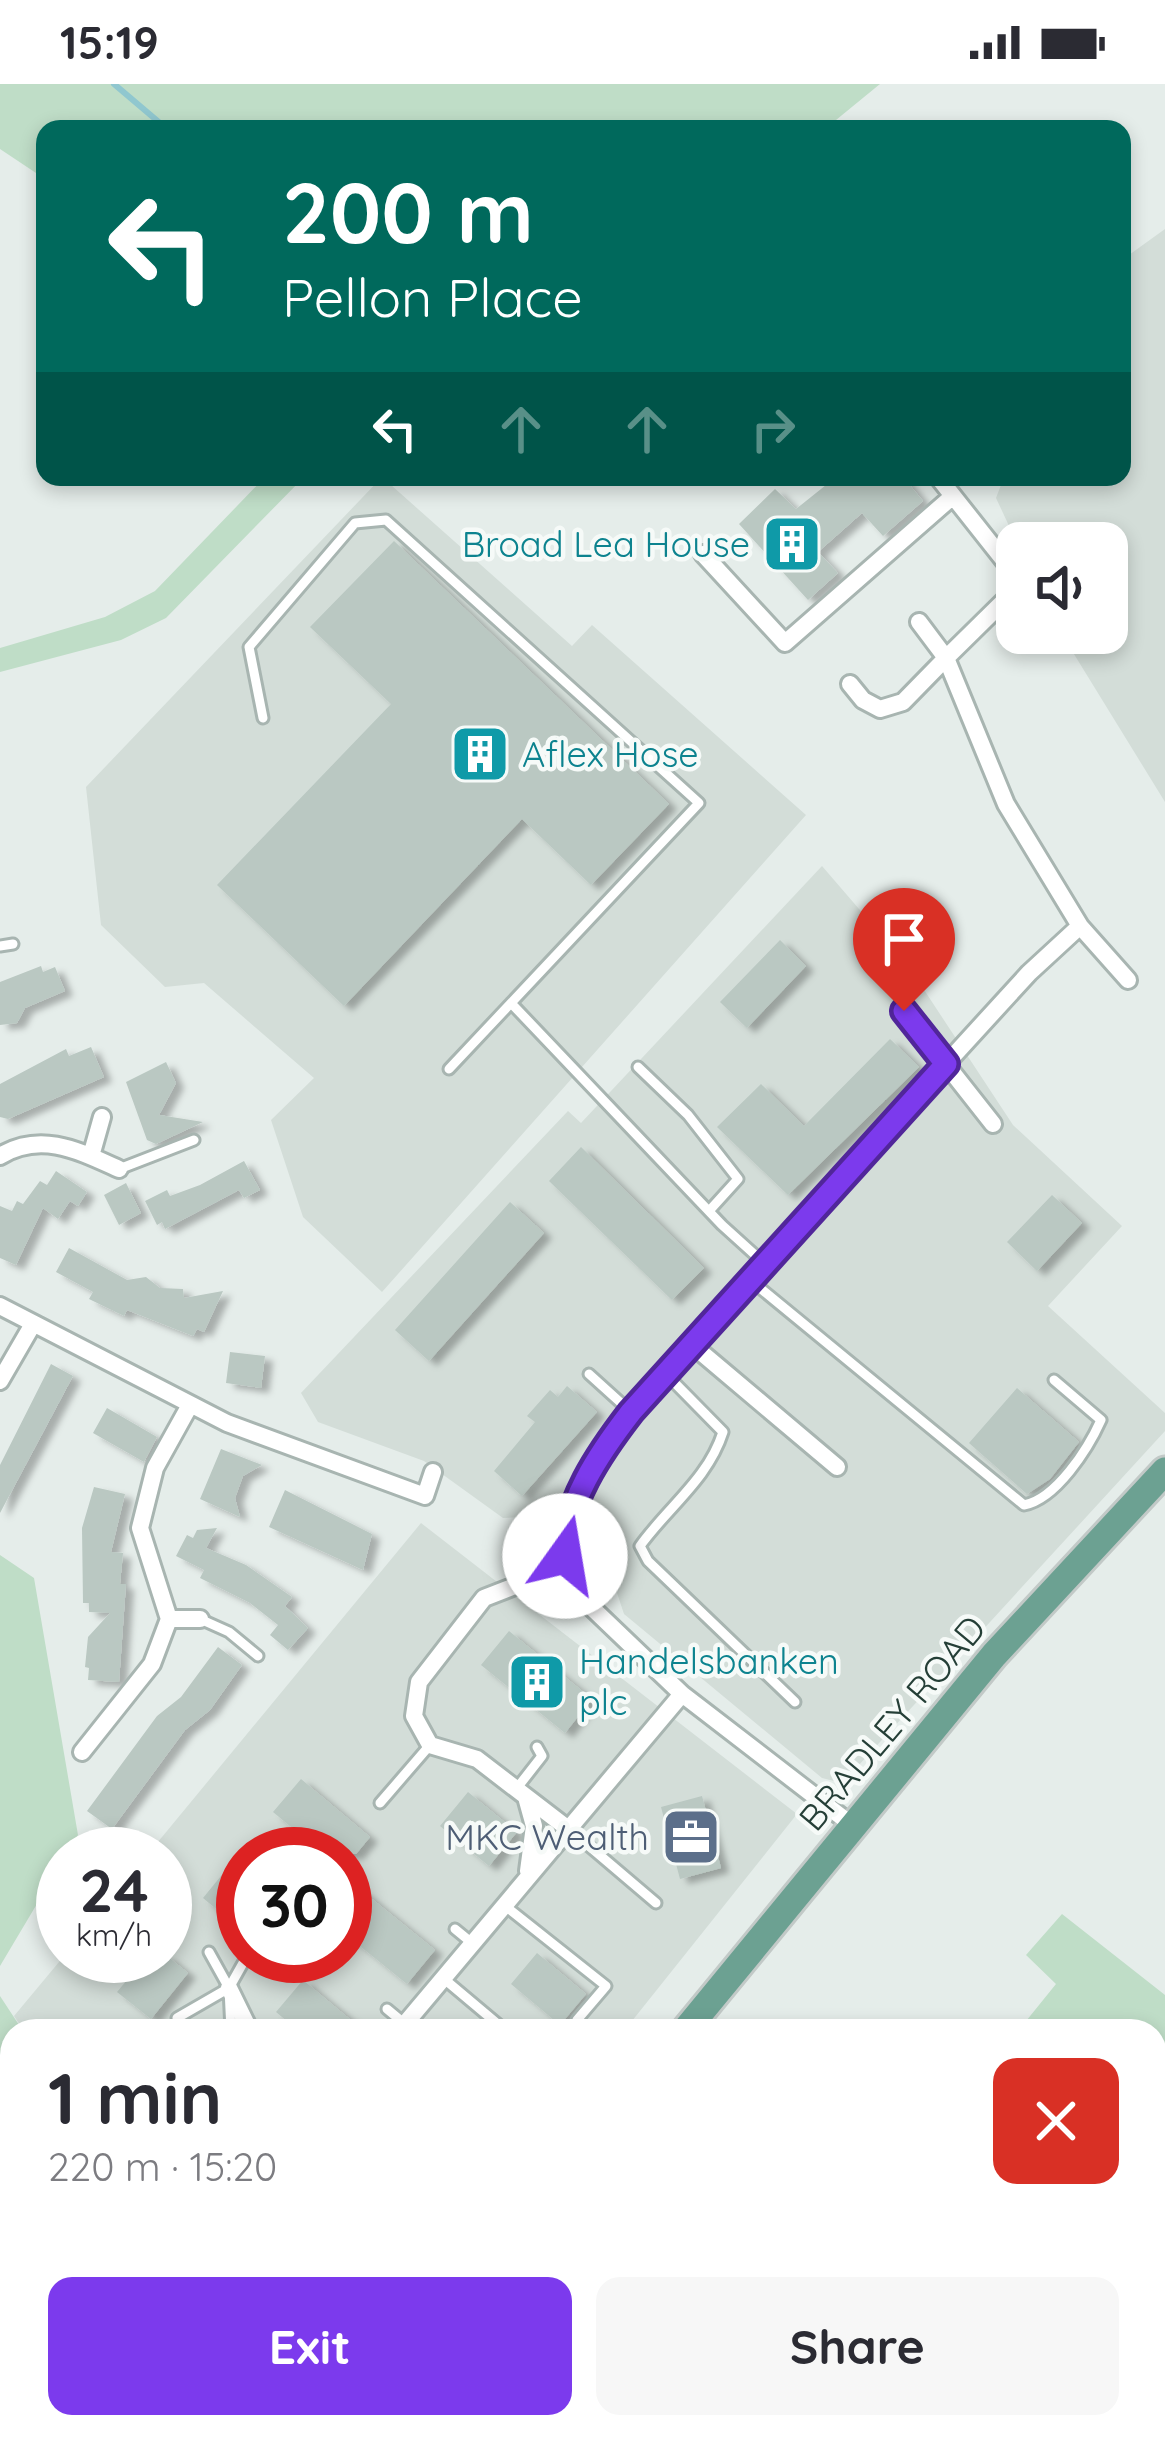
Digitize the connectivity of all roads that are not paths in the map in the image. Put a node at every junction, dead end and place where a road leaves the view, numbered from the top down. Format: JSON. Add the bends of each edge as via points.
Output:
{"nodes":[{"id":1,"x":945,"y":486,"type":"edge"},
{"id":2,"x":953,"y":496,"type":"junction"},
{"id":3,"x":703,"y":554,"type":"dead end"},
{"id":4,"x":919,"y":622,"type":"dead end"},
{"id":5,"x":946,"y":658,"type":"junction"},
{"id":6,"x":850,"y":684,"type":"dead end"},
{"id":7,"x":263,"y":718,"type":"dead end"},
{"id":8,"x":1080,"y":926,"type":"junction"},
{"id":9,"x":13,"y":944,"type":"dead end"},
{"id":10,"x":0,"y":946,"type":"edge"},
{"id":11,"x":1128,"y":980,"type":"dead end"},
{"id":12,"x":511,"y":1003,"type":"junction"},
{"id":13,"x":904,"y":1011,"type":"dead end"},
{"id":14,"x":946,"y":1064,"type":"junction"},
{"id":15,"x":638,"y":1066,"type":"dead end"},
{"id":16,"x":449,"y":1069,"type":"dead end"},
{"id":17,"x":102,"y":1117,"type":"dead end"},
{"id":18,"x":993,"y":1124,"type":"dead end"},
{"id":19,"x":194,"y":1140,"type":"dead end"},
{"id":20,"x":0,"y":1156,"type":"edge"},
{"id":21,"x":91,"y":1156,"type":"junction"},
{"id":22,"x":119,"y":1169,"type":"joint"},
{"id":23,"x":709,"y":1211,"type":"junction"},
{"id":24,"x":764,"y":1262,"type":"junction"},
{"id":25,"x":749,"y":1279,"type":"junction"},
{"id":26,"x":0,"y":1306,"type":"edge"},
{"id":27,"x":33,"y":1324,"type":"junction"},
{"id":28,"x":690,"y":1343,"type":"junction"},
{"id":29,"x":664,"y":1372,"type":"junction"},
{"id":30,"x":589,"y":1374,"type":"dead end"},
{"id":31,"x":1054,"y":1380,"type":"dead end"},
{"id":32,"x":0,"y":1381,"type":"edge"},
{"id":33,"x":190,"y":1405,"type":"junction"},
{"id":34,"x":631,"y":1412,"type":"junction"},
{"id":35,"x":837,"y":1467,"type":"dead end"},
{"id":36,"x":1165,"y":1471,"type":"edge"},
{"id":37,"x":433,"y":1472,"type":"dead end"},
{"id":38,"x":566,"y":1583,"type":"junction"},
{"id":39,"x":170,"y":1618,"type":"junction"},
{"id":40,"x":200,"y":1619,"type":"joint"},
{"id":41,"x":258,"y":1656,"type":"dead end"},
{"id":42,"x":682,"y":1694,"type":"junction"},
{"id":43,"x":795,"y":1702,"type":"dead end"},
{"id":44,"x":430,"y":1745,"type":"junction"},
{"id":45,"x":538,"y":1747,"type":"dead end"},
{"id":46,"x":82,"y":1752,"type":"dead end"},
{"id":47,"x":521,"y":1791,"type":"junction"},
{"id":48,"x":380,"y":1803,"type":"dead end"},
{"id":49,"x":852,"y":1825,"type":"junction"},
{"id":50,"x":567,"y":1828,"type":"junction"},
{"id":51,"x":526,"y":1878,"type":"junction"},
{"id":52,"x":656,"y":1903,"type":"dead end"},
{"id":53,"x":504,"y":1904,"type":"junction"},
{"id":54,"x":455,"y":1929,"type":"dead end"},
{"id":55,"x":472,"y":1943,"type":"junction"},
{"id":56,"x":209,"y":1952,"type":"dead end"},
{"id":57,"x":443,"y":1978,"type":"junction"},
{"id":58,"x":232,"y":1983,"type":"edge"},
{"id":59,"x":229,"y":1988,"type":"junction"},
{"id":60,"x":387,"y":2009,"type":"dead end"},
{"id":61,"x":177,"y":2018,"type":"dead end"},
{"id":62,"x":230,"y":2019,"type":"edge"},
{"id":63,"x":244,"y":2019,"type":"edge"},
{"id":64,"x":395,"y":2019,"type":"edge"},
{"id":65,"x":409,"y":2019,"type":"edge"},
{"id":66,"x":492,"y":2019,"type":"edge"},
{"id":67,"x":579,"y":2019,"type":"edge"},
{"id":68,"x":695,"y":2019,"type":"edge"}],
"edges":[{"from":1,"to":2,"type":"street"},
{"from":2,"to":3,"type":"street","via":[[785,643]]},
{"from":2,"to":5,"type":"street","via":[[1010,568],[1008,597]]},
{"from":4,"to":5,"type":"street"},
{"from":5,"to":6,"type":"street","via":[[903,702],[880,709]]},
{"from":5,"to":8,"type":"street","via":[[1006,804]]},
{"from":7,"to":12,"type":"lane","via":[[249,647],[355,523],[386,520],[699,803]]},
{"from":8,"to":11,"type":"street"},
{"from":8,"to":14,"type":"street"},
{"from":9,"to":10,"type":"lane"},
{"from":12,"to":16,"type":"lane"},
{"from":12,"to":23,"type":"lane"},
{"from":13,"to":14,"type":"street"},
{"from":14,"to":18,"type":"street"},
{"from":14,"to":24,"type":"street"},
{"from":15,"to":23,"type":"lane","via":[[738,1179]]},
{"from":17,"to":21,"type":"street"},
{"from":19,"to":22,"type":"lane"},
{"from":20,"to":21,"type":"street","via":[[49,1144]]},
{"from":21,"to":22,"type":"street"},
{"from":23,"to":24,"type":"lane"},
{"from":24,"to":25,"type":"street"},
{"from":25,"to":28,"type":"street"},
{"from":25,"to":31,"type":"lane","via":[[1024,1505],[1052,1487],[1101,1420]]},
{"from":26,"to":27,"type":"street"},
{"from":27,"to":32,"type":"street"},
{"from":27,"to":33,"type":"street"},
{"from":28,"to":29,"type":"street"},
{"from":28,"to":35,"type":"street"},
{"from":29,"to":34,"type":"street"},
{"from":29,"to":43,"type":"lane","via":[[723,1432],[698,1480],[640,1546]]},
{"from":30,"to":34,"type":"lane"},
{"from":33,"to":37,"type":"street","via":[[425,1496]]},
{"from":33,"to":39,"type":"street","via":[[155,1468],[140,1528]]},
{"from":34,"to":38,"type":"street","via":[[603,1448],[565,1529]]},
{"from":36,"to":49,"type":"main road","name":"BRADLEY ROAD","via":[[994,1655]]},
{"from":38,"to":42,"type":"street"},
{"from":38,"to":44,"type":"street","via":[[525,1582],[484,1598],[419,1682],[414,1716]]},
{"from":39,"to":40,"type":"street"},
{"from":39,"to":46,"type":"street","via":[[152,1664]]},
{"from":40,"to":41,"type":"lane"},
{"from":42,"to":49,"type":"street"},
{"from":42,"to":50,"type":"street"},
{"from":44,"to":47,"type":"street","via":[[477,1759]]},
{"from":44,"to":48,"type":"lane"},
{"from":45,"to":47,"type":"lane","via":[[542,1756]]},
{"from":47,"to":50,"type":"street"},
{"from":47,"to":51,"type":"street","via":[[534,1852]]},
{"from":49,"to":68,"type":"main road","name":"BRADLEY ROAD"},
{"from":50,"to":51,"type":"street"},
{"from":50,"to":52,"type":"lane"},
{"from":51,"to":53,"type":"street"},
{"from":53,"to":55,"type":"street"},
{"from":53,"to":67,"type":"lane","via":[[606,1986]]},
{"from":54,"to":55,"type":"lane"},
{"from":55,"to":57,"type":"street"},
{"from":56,"to":59,"type":"lane"},
{"from":57,"to":65,"type":"street"},
{"from":57,"to":66,"type":"lane"},
{"from":58,"to":59,"type":"lane"},
{"from":59,"to":61,"type":"lane"},
{"from":59,"to":62,"type":"lane"},
{"from":59,"to":63,"type":"street"},
{"from":60,"to":64,"type":"lane"}]}
